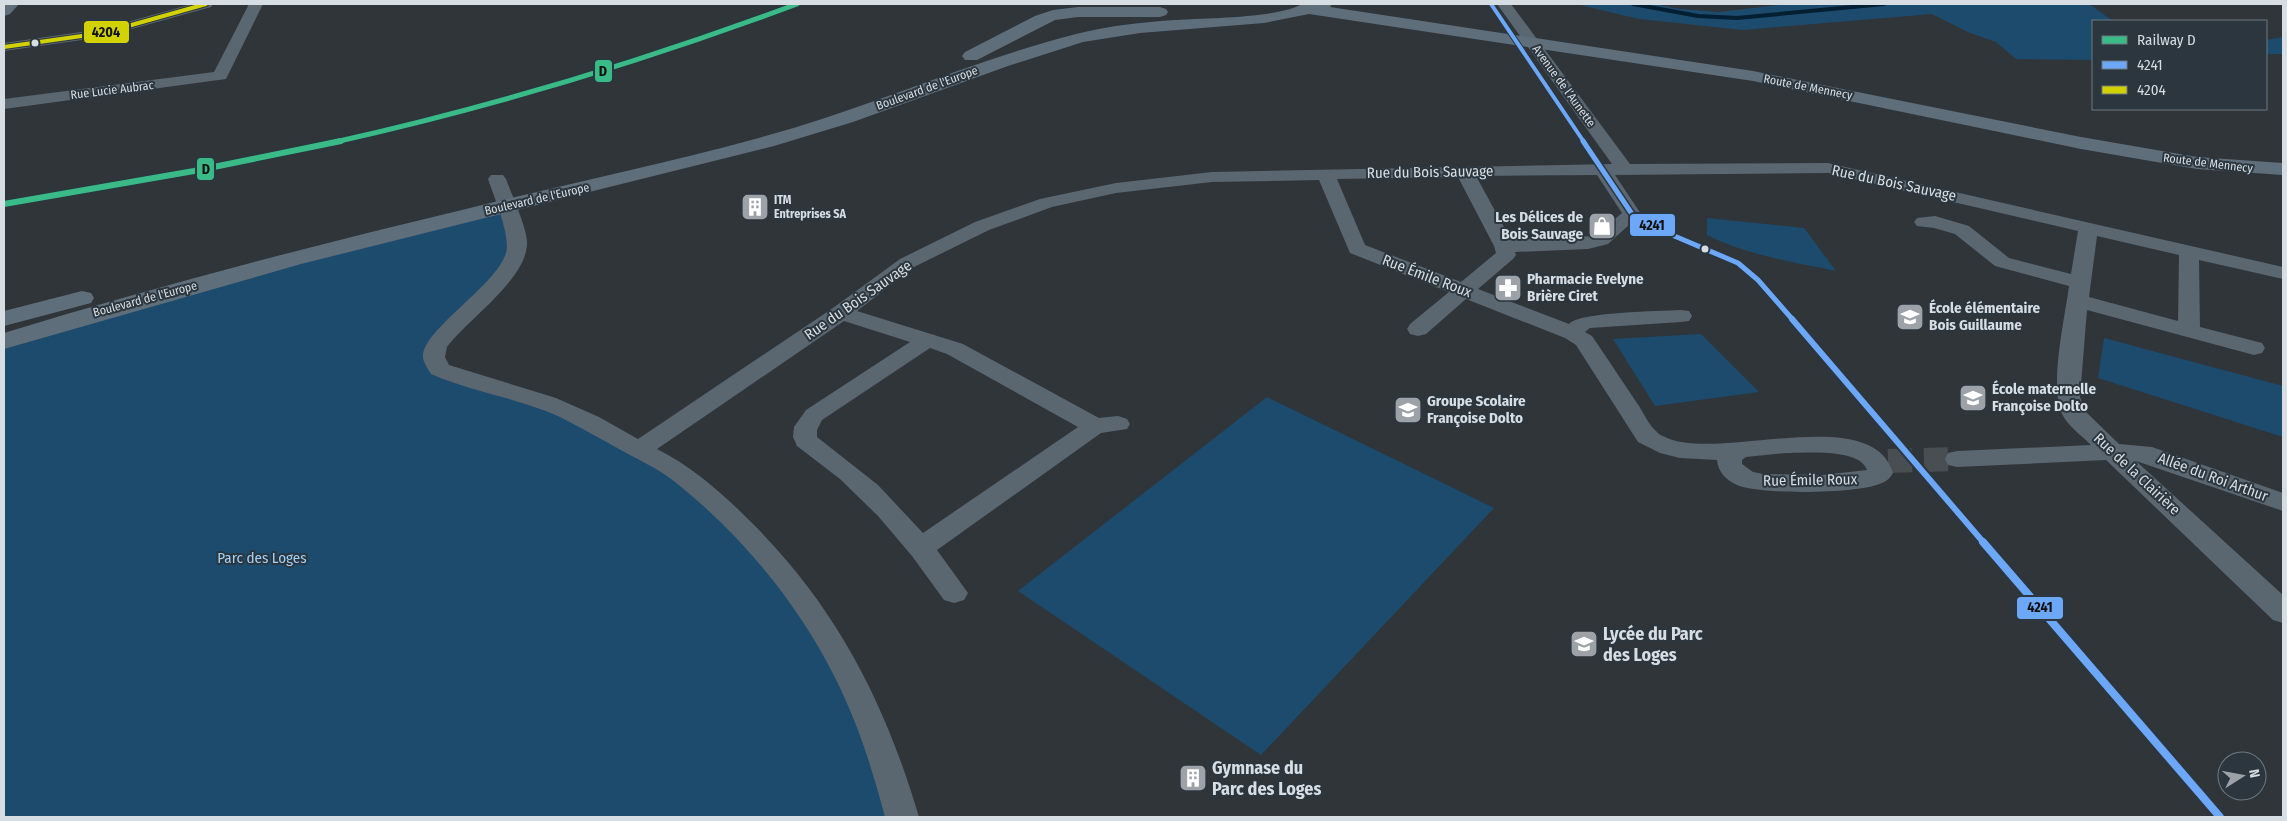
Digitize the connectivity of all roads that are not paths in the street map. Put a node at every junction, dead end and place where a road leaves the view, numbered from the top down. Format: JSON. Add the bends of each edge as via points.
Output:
{"nodes":[{"id":1,"x":11,"y":4,"type":"edge"},
{"id":2,"x":206,"y":4,"type":"edge"},
{"id":3,"x":254,"y":4,"type":"edge"},
{"id":4,"x":1033,"y":4,"type":"edge"},
{"id":5,"x":1272,"y":4,"type":"edge"},
{"id":6,"x":1298,"y":4,"type":"edge"},
{"id":7,"x":1324,"y":4,"type":"edge"},
{"id":8,"x":1504,"y":4,"type":"edge"},
{"id":9,"x":4,"y":11,"type":"edge"},
{"id":10,"x":1300,"y":28,"type":"dead end"},
{"id":11,"x":1325,"y":28,"type":"dead end"},
{"id":12,"x":1479,"y":35,"type":"junction"},
{"id":13,"x":1066,"y":42,"type":"junction"},
{"id":14,"x":4,"y":46,"type":"edge"},
{"id":15,"x":980,"y":50,"type":"junction"},
{"id":16,"x":4,"y":104,"type":"edge"},
{"id":17,"x":2134,"y":153,"type":"junction"},
{"id":18,"x":2283,"y":164,"type":"edge"},
{"id":19,"x":1602,"y":169,"type":"junction"},
{"id":20,"x":1624,"y":169,"type":"junction"},
{"id":21,"x":2283,"y":169,"type":"edge"},
{"id":22,"x":1464,"y":171,"type":"junction"},
{"id":23,"x":1324,"y":174,"type":"junction"},
{"id":24,"x":502,"y":194,"type":"junction"},
{"id":25,"x":1924,"y":222,"type":"dead end"},
{"id":26,"x":2088,"y":228,"type":"junction"},
{"id":27,"x":1504,"y":246,"type":"junction"},
{"id":28,"x":2189,"y":252,"type":"junction"},
{"id":29,"x":2283,"y":273,"type":"edge"},
{"id":30,"x":1464,"y":291,"type":"junction"},
{"id":31,"x":2080,"y":292,"type":"junction"},
{"id":32,"x":841,"y":313,"type":"junction"},
{"id":33,"x":1681,"y":316,"type":"dead end"},
{"id":34,"x":4,"y":320,"type":"edge"},
{"id":35,"x":1418,"y":329,"type":"dead end"},
{"id":36,"x":2189,"y":330,"type":"junction"},
{"id":37,"x":1573,"y":333,"type":"junction"},
{"id":38,"x":928,"y":340,"type":"junction"},
{"id":39,"x":4,"y":341,"type":"edge"},
{"id":40,"x":2254,"y":348,"type":"dead end"},
{"id":41,"x":639,"y":450,"type":"junction"},
{"id":42,"x":2112,"y":452,"type":"junction"},
{"id":43,"x":1734,"y":459,"type":"junction"},
{"id":44,"x":1957,"y":459,"type":"tunnel mouth"},
{"id":45,"x":2283,"y":502,"type":"edge"},
{"id":46,"x":922,"y":547,"type":"junction"},
{"id":47,"x":954,"y":593,"type":"dead end"},
{"id":48,"x":2283,"y":612,"type":"edge"},
{"id":49,"x":902,"y":817,"type":"edge"}],
"edges":[{"from":1,"to":9,"type":"main road"},
{"from":2,"to":14,"type":"street","via":[[103,33]]},
{"from":3,"to":16,"type":"street","name":"Rue Lucie Aubrac","via":[[220,76]]},
{"from":4,"to":15,"type":"main road","via":[[1019,20]]},
{"from":5,"to":12,"type":"main road"},
{"from":6,"to":15,"type":"main road","via":[[1243,12],[1063,13],[1041,19]]},
{"from":7,"to":13,"type":"main road","via":[[1277,16],[1106,33]]},
{"from":8,"to":20,"type":"street","name":"Avenue de l’Aunette"},
{"from":10,"to":13,"type":"main road","via":[[1162,32]]},
{"from":11,"to":12,"type":"main road"},
{"from":12,"to":17,"type":"main road","name":"Route de Mennecy","via":[[1753,76]]},
{"from":13,"to":24,"type":"main road","name":"Boulevard de l'Europe","via":[[784,137]]},
{"from":15,"to":24,"type":"main road","name":"Boulevard de l'Europe","via":[[902,88],[812,120]]},
{"from":17,"to":18,"type":"main road","name":"Route de Mennecy"},
{"from":17,"to":21,"type":"main road","name":"Route de Mennecy","via":[[2197,163]]},
{"from":19,"to":20,"type":"street","name":"Rue du Bois Sauvage"},
{"from":19,"to":22,"type":"street","name":"Rue du Bois Sauvage"},
{"from":19,"to":27,"type":"street","via":[[1632,214],[1601,240]]},
{"from":20,"to":26,"type":"street","name":"Rue du Bois Sauvage","via":[[1836,169]]},
{"from":22,"to":23,"type":"street","name":"Rue du Bois Sauvage"},
{"from":22,"to":27,"type":"street"},
{"from":23,"to":30,"type":"street","name":"Rue Émile Roux","via":[[1357,249]]},
{"from":23,"to":32,"type":"street","name":"Rue du Bois Sauvage","via":[[1212,177],[1116,188],[1047,203],[982,226],[907,263]]},
{"from":24,"to":34,"type":"main road","name":"Boulevard de l'Europe","via":[[53,305]]},
{"from":24,"to":39,"type":"main road","name":"Boulevard de l'Europe"},
{"from":24,"to":41,"type":"street","via":[[517,240],[516,253],[510,267],[486,296],[445,335],[436,348],[436,364],[457,378],[506,389],[586,420]]},
{"from":25,"to":31,"type":"street","via":[[1962,230],[2002,262]]},
{"from":26,"to":28,"type":"street","name":"Rue du Bois Sauvage"},
{"from":26,"to":31,"type":"street","name":"Rue de la Clairière"},
{"from":27,"to":30,"type":"street","via":[[1506,255]]},
{"from":28,"to":29,"type":"street","name":"Rue du Bois Sauvage"},
{"from":28,"to":36,"type":"street"},
{"from":30,"to":35,"type":"street"},
{"from":30,"to":37,"type":"street","name":"Rue Émile Roux"},
{"from":31,"to":36,"type":"street"},
{"from":31,"to":42,"type":"street","name":"Rue de la Clairière","via":[[2068,397],[2074,414]]},
{"from":32,"to":38,"type":"street"},
{"from":32,"to":41,"type":"street","name":"Rue du Bois Sauvage"},
{"from":33,"to":37,"type":"street","via":[[1588,322],[1579,325]]},
{"from":36,"to":40,"type":"street"},
{"from":37,"to":43,"type":"street","name":"Rue Émile Roux","via":[[1584,341],[1647,437],[1660,446]]},
{"from":38,"to":46,"type":"street","via":[[814,415],[804,431],[806,441],[862,482]]},
{"from":38,"to":46,"type":"street","via":[[955,349],[1106,425]]},
{"from":41,"to":49,"type":"street","via":[[682,475],[729,515],[769,556],[806,604],[840,656],[865,706],[883,752]]},
{"from":42,"to":44,"type":"street"},
{"from":42,"to":45,"type":"street","name":"Allée du Roi Arthur","via":[[2143,453]]},
{"from":42,"to":48,"type":"street","name":"Rue de la Clairière"},
{"from":43,"to":43,"type":"street","name":"Rue Émile Roux","via":[[1746,480],[1822,483],[1872,478],[1880,473],[1882,461],[1842,446],[1786,445]]},
{"from":46,"to":47,"type":"street"}]}
